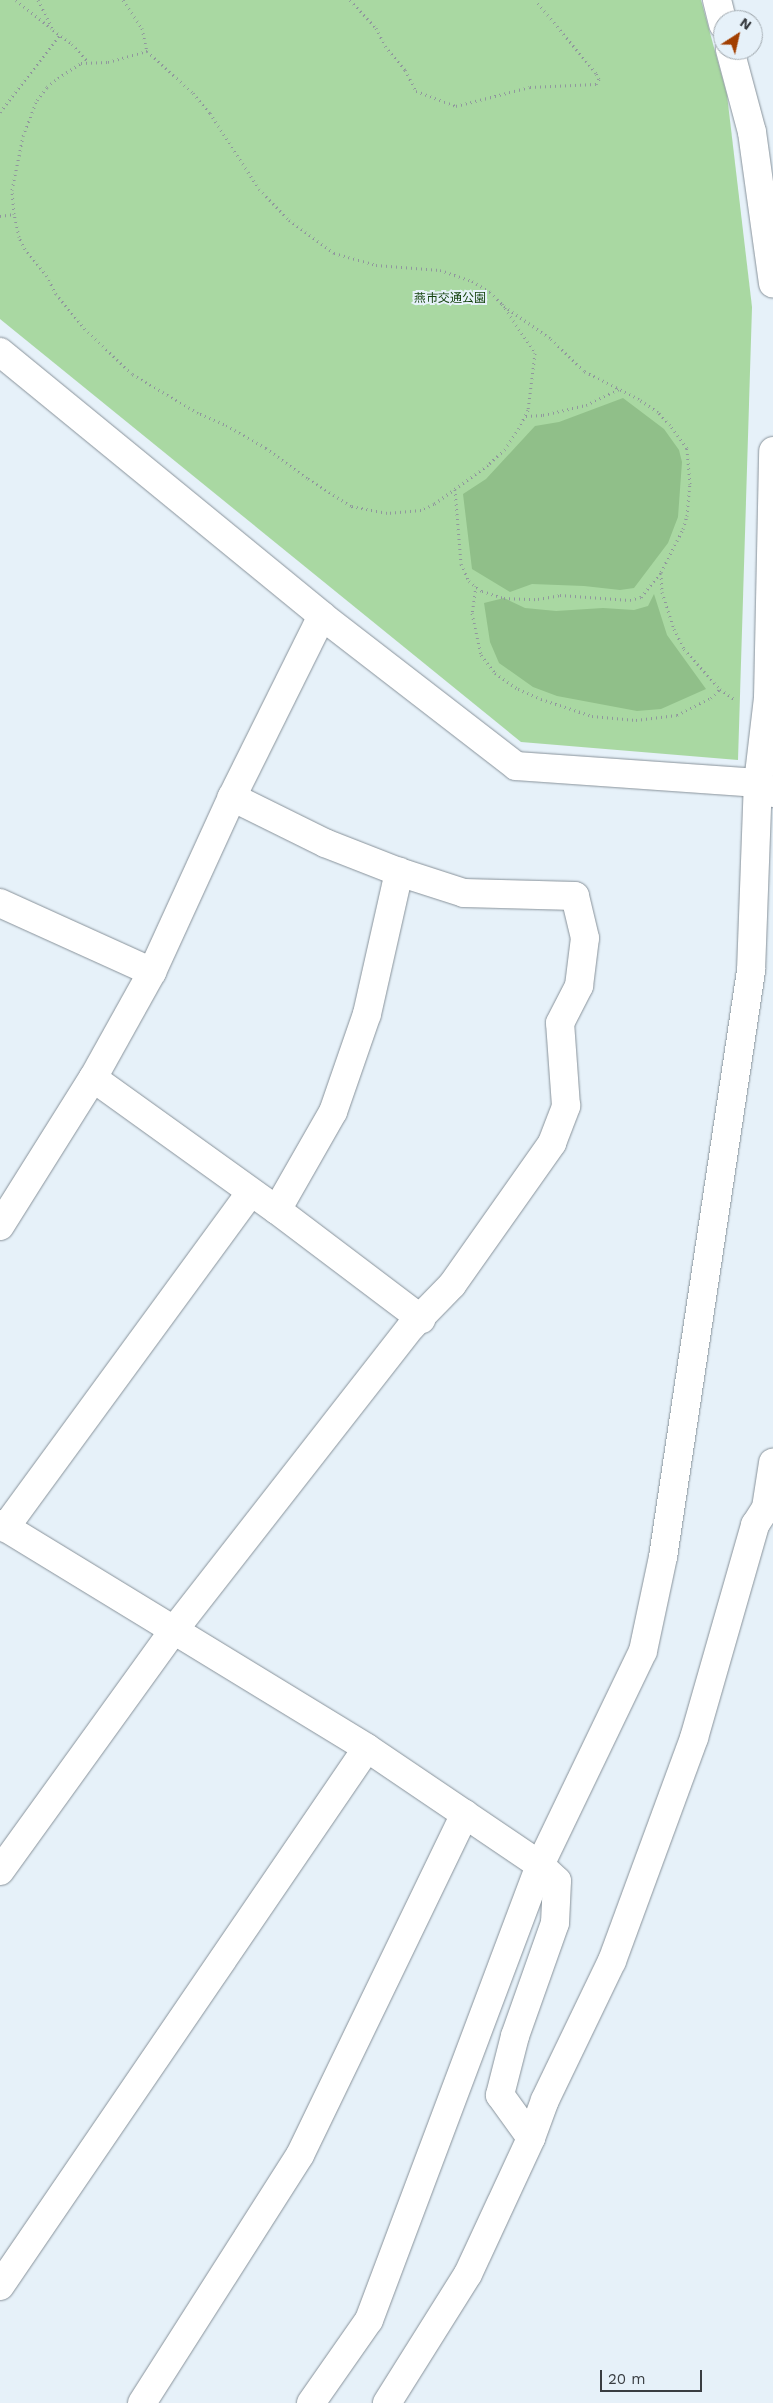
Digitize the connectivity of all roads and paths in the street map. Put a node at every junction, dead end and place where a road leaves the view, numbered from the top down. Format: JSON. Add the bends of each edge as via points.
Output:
{"nodes":[{"id":1,"x":16,"y":0,"type":"edge"},
{"id":2,"x":38,"y":0,"type":"edge"},
{"id":3,"x":123,"y":0,"type":"edge"},
{"id":4,"x":350,"y":0,"type":"edge"},
{"id":5,"x":536,"y":1,"type":"edge"},
{"id":6,"x":53,"y":30,"type":"junction"},
{"id":7,"x":60,"y":35,"type":"junction"},
{"id":8,"x":147,"y":51,"type":"junction"},
{"id":9,"x":733,"y":60,"type":"edge"},
{"id":10,"x":88,"y":63,"type":"junction"},
{"id":11,"x":0,"y":112,"type":"edge"},
{"id":12,"x":14,"y":214,"type":"junction"},
{"id":13,"x":0,"y":216,"type":"edge"},
{"id":14,"x":773,"y":284,"type":"edge"},
{"id":15,"x":502,"y":304,"type":"junction"},
{"id":16,"x":0,"y":352,"type":"edge"},
{"id":17,"x":620,"y":389,"type":"junction"},
{"id":18,"x":525,"y":416,"type":"junction"},
{"id":19,"x":773,"y":452,"type":"edge"},
{"id":20,"x":455,"y":490,"type":"junction"},
{"id":21,"x":661,"y":572,"type":"junction"},
{"id":22,"x":476,"y":586,"type":"junction"},
{"id":23,"x":322,"y":616,"type":"junction"},
{"id":24,"x":720,"y":689,"type":"junction"},
{"id":25,"x":767,"y":708,"type":"junction"},
{"id":26,"x":766,"y":788,"type":"edge"},
{"id":27,"x":232,"y":797,"type":"junction"},
{"id":28,"x":399,"y":872,"type":"junction"},
{"id":29,"x":0,"y":903,"type":"edge"},
{"id":30,"x":152,"y":972,"type":"junction"},
{"id":31,"x":93,"y":1078,"type":"junction"},
{"id":32,"x":250,"y":1193,"type":"junction"},
{"id":33,"x":277,"y":1210,"type":"junction"},
{"id":34,"x":0,"y":1226,"type":"edge"},
{"id":35,"x":421,"y":1319,"type":"junction"},
{"id":36,"x":773,"y":1463,"type":"edge"},
{"id":37,"x":770,"y":1510,"type":"edge"},
{"id":38,"x":3,"y":1526,"type":"edge"},
{"id":39,"x":174,"y":1630,"type":"junction"},
{"id":40,"x":367,"y":1748,"type":"junction"},
{"id":41,"x":465,"y":1814,"type":"junction"},
{"id":42,"x":540,"y":1865,"type":"junction"},
{"id":43,"x":0,"y":1871,"type":"edge"},
{"id":44,"x":531,"y":2138,"type":"junction"},
{"id":45,"x":0,"y":2286,"type":"edge"},
{"id":46,"x":142,"y":2403,"type":"edge"},
{"id":47,"x":311,"y":2403,"type":"edge"},
{"id":48,"x":387,"y":2403,"type":"edge"}],
"edges":[{"from":1,"to":6,"type":"path"},
{"from":2,"to":6,"type":"path"},
{"from":3,"to":8,"type":"path","via":[[142,28]]},
{"from":4,"to":5,"type":"path","via":[[376,28],[416,91],[456,106],[530,87],[596,84],[599,79],[596,73]]},
{"from":6,"to":7,"type":"path"},
{"from":7,"to":10,"type":"path"},
{"from":7,"to":11,"type":"path"},
{"from":8,"to":10,"type":"path","via":[[108,62]]},
{"from":8,"to":15,"type":"path","via":[[178,77],[210,113],[259,189],[289,220],[315,240],[334,253],[376,265],[440,270],[472,281]]},
{"from":9,"to":14,"type":"street","via":[[752,132]]},
{"from":10,"to":12,"type":"path","via":[[81,63],[58,78],[37,100],[23,136],[12,190]]},
{"from":12,"to":13,"type":"path"},
{"from":12,"to":20,"type":"path","via":[[25,249],[47,276],[56,294],[85,329],[132,374],[266,448],[351,506],[387,513],[421,510]]},
{"from":15,"to":17,"type":"path","via":[[550,338],[584,371]]},
{"from":15,"to":18,"type":"path","via":[[535,353]]},
{"from":16,"to":23,"type":"street"},
{"from":17,"to":18,"type":"path","via":[[586,405]]},
{"from":17,"to":21,"type":"path","via":[[658,412],[687,448],[690,484],[687,516]]},
{"from":18,"to":20,"type":"path","via":[[505,449]]},
{"from":19,"to":25,"type":"street"},
{"from":20,"to":22,"type":"path","via":[[461,564]]},
{"from":21,"to":22,"type":"path","via":[[641,597],[630,600],[560,594],[538,599],[504,598]]},
{"from":21,"to":24,"type":"path","via":[[662,592],[684,649]]},
{"from":22,"to":24,"type":"path","via":[[472,613],[482,655],[495,673],[518,689],[541,699],[592,716],[636,720],[677,715],[711,698]]},
{"from":23,"to":26,"type":"street","via":[[516,766]]},
{"from":23,"to":27,"type":"street"},
{"from":24,"to":25,"type":"path","via":[[734,699]]},
{"from":25,"to":26,"type":"street"},
{"from":26,"to":42,"type":"street","via":[[751,971],[663,1557],[643,1652]]},
{"from":27,"to":28,"type":"street","via":[[325,843]]},
{"from":27,"to":30,"type":"street"},
{"from":28,"to":33,"type":"street","via":[[367,1014],[333,1112]]},
{"from":28,"to":35,"type":"street","via":[[464,893],[575,896],[585,938],[579,986],[560,1023],[566,1106],[552,1143],[452,1285]]},
{"from":29,"to":30,"type":"street"},
{"from":30,"to":31,"type":"street"},
{"from":31,"to":32,"type":"street"},
{"from":31,"to":34,"type":"street"},
{"from":32,"to":33,"type":"street"},
{"from":32,"to":38,"type":"street"},
{"from":33,"to":35,"type":"street"},
{"from":35,"to":39,"type":"street","via":[[411,1327]]},
{"from":36,"to":37,"type":"street"},
{"from":37,"to":44,"type":"street","via":[[755,1525],[694,1738],[612,1961],[545,2100]]},
{"from":38,"to":39,"type":"street"},
{"from":39,"to":40,"type":"street"},
{"from":39,"to":43,"type":"street"},
{"from":40,"to":41,"type":"street"},
{"from":40,"to":45,"type":"street"},
{"from":41,"to":42,"type":"street"},
{"from":41,"to":46,"type":"street","via":[[300,2155]]},
{"from":42,"to":44,"type":"street","via":[[557,1881],[555,1923],[515,2036],[500,2095]]},
{"from":42,"to":47,"type":"street","via":[[369,2320]]},
{"from":44,"to":48,"type":"street","via":[[468,2274]]}]}
